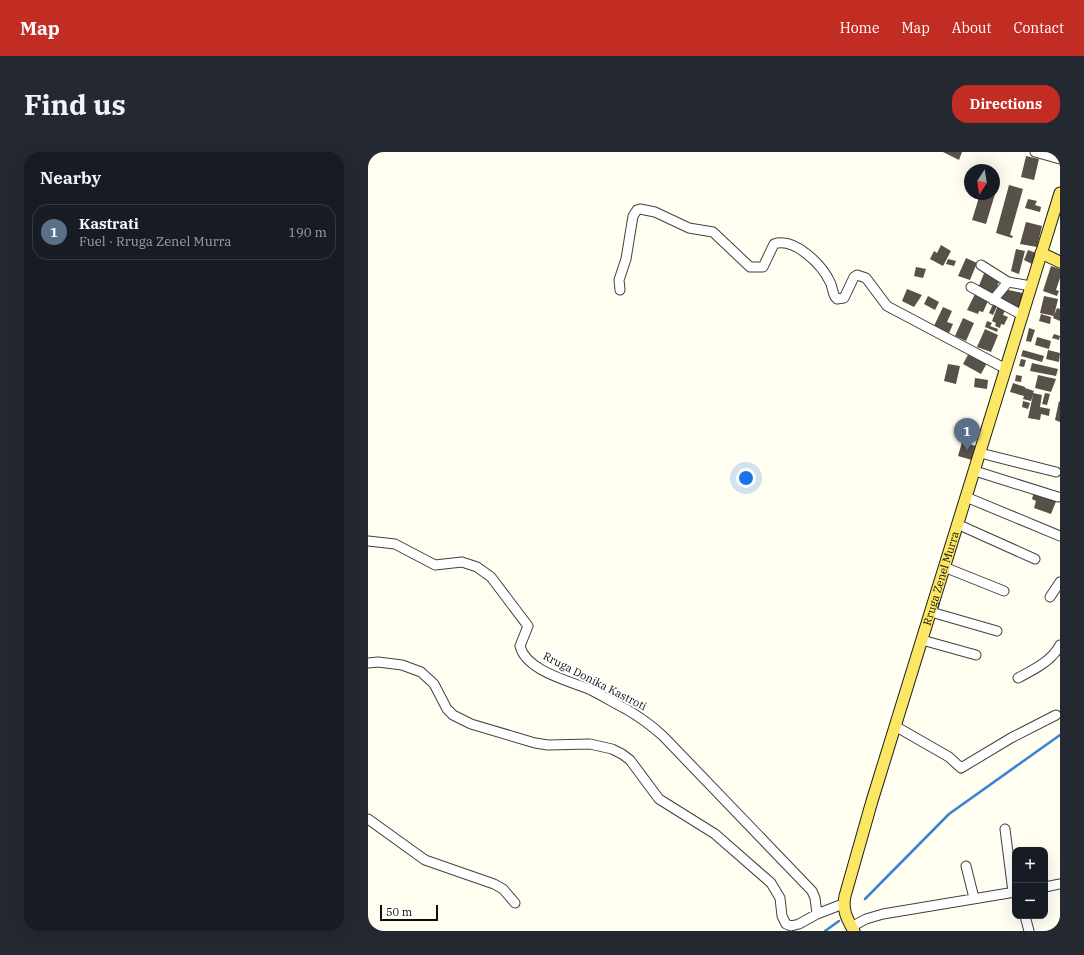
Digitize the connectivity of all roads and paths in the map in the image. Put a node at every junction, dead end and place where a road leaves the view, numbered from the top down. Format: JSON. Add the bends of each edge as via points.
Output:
{"nodes":[{"id":1,"x":1035,"y":152,"type":"edge"},
{"id":2,"x":1060,"y":159,"type":"edge"},
{"id":3,"x":1060,"y":192,"type":"edge"},
{"id":4,"x":1041,"y":253,"type":"junction"},
{"id":5,"x":1060,"y":262,"type":"edge"},
{"id":6,"x":981,"y":265,"type":"dead end"},
{"id":7,"x":1008,"y":282,"type":"junction"},
{"id":8,"x":1031,"y":286,"type":"junction"},
{"id":9,"x":971,"y":287,"type":"dead end"},
{"id":10,"x":620,"y":290,"type":"dead end"},
{"id":11,"x":993,"y":300,"type":"junction"},
{"id":12,"x":1022,"y":315,"type":"junction"},
{"id":13,"x":1006,"y":369,"type":"junction"},
{"id":14,"x":980,"y":453,"type":"junction"},
{"id":15,"x":975,"y":471,"type":"junction"},
{"id":16,"x":1056,"y":472,"type":"dead end"},
{"id":17,"x":966,"y":497,"type":"junction"},
{"id":18,"x":1058,"y":497,"type":"dead end"},
{"id":19,"x":957,"y":524,"type":"junction"},
{"id":20,"x":1060,"y":536,"type":"edge"},
{"id":21,"x":368,"y":541,"type":"edge"},
{"id":22,"x":1035,"y":559,"type":"dead end"},
{"id":23,"x":944,"y":567,"type":"junction"},
{"id":24,"x":1060,"y":582,"type":"edge"},
{"id":25,"x":1004,"y":592,"type":"dead end"},
{"id":26,"x":1050,"y":596,"type":"dead end"},
{"id":27,"x":931,"y":612,"type":"junction"},
{"id":28,"x":997,"y":631,"type":"dead end"},
{"id":29,"x":922,"y":640,"type":"junction"},
{"id":30,"x":1059,"y":651,"type":"edge"},
{"id":31,"x":976,"y":654,"type":"dead end"},
{"id":32,"x":368,"y":663,"type":"edge"},
{"id":33,"x":1018,"y":678,"type":"dead end"},
{"id":34,"x":1056,"y":715,"type":"dead end"},
{"id":35,"x":895,"y":726,"type":"junction"},
{"id":36,"x":368,"y":819,"type":"edge"},
{"id":37,"x":1005,"y":829,"type":"dead end"},
{"id":38,"x":966,"y":866,"type":"dead end"},
{"id":39,"x":1013,"y":883,"type":"edge"},
{"id":40,"x":1060,"y":884,"type":"edge"},
{"id":41,"x":1048,"y":886,"type":"edge"},
{"id":42,"x":1012,"y":892,"type":"edge"},
{"id":43,"x":974,"y":898,"type":"junction"},
{"id":44,"x":515,"y":903,"type":"dead end"},
{"id":45,"x":843,"y":904,"type":"junction"},
{"id":46,"x":817,"y":914,"type":"junction"},
{"id":47,"x":1026,"y":919,"type":"edge"},
{"id":48,"x":853,"y":929,"type":"edge"},
{"id":49,"x":1029,"y":931,"type":"edge"}],
"edges":[{"from":1,"to":2,"type":"street"},
{"from":3,"to":4,"type":"main road","name":"Rruga Zenel Murra"},
{"from":4,"to":5,"type":"main road"},
{"from":4,"to":8,"type":"main road","name":"Rruga Zenel Murra"},
{"from":6,"to":7,"type":"street"},
{"from":7,"to":8,"type":"street"},
{"from":7,"to":11,"type":"street"},
{"from":8,"to":12,"type":"main road","name":"Rruga Zenel Murra"},
{"from":9,"to":11,"type":"street"},
{"from":10,"to":13,"type":"street","via":[[619,280],[626,259],[633,216],[637,210],[645,209],[689,228],[712,232],[750,267],[763,267],[774,244],[780,243],[799,249],[808,254],[825,274],[837,299],[844,298],[854,277],[862,275],[887,306]]},
{"from":11,"to":12,"type":"street"},
{"from":12,"to":13,"type":"main road","name":"Rruga Zenel Murra"},
{"from":13,"to":14,"type":"main road","name":"Rruga Zenel Murra"},
{"from":14,"to":15,"type":"main road","name":"Rruga Zenel Murra"},
{"from":14,"to":16,"type":"street"},
{"from":15,"to":17,"type":"main road","name":"Rruga Zenel Murra"},
{"from":15,"to":18,"type":"street"},
{"from":17,"to":19,"type":"main road","name":"Rruga Zenel Murra"},
{"from":17,"to":20,"type":"street"},
{"from":19,"to":22,"type":"street"},
{"from":19,"to":23,"type":"main road","name":"Rruga Zenel Murra"},
{"from":21,"to":46,"type":"street","name":"Rruga Donika Kastroti","via":[[395,544],[435,565],[468,563],[491,577],[528,626],[520,646],[526,657],[558,678],[590,690],[626,709],[663,736],[812,891]]},
{"from":23,"to":25,"type":"street"},
{"from":23,"to":27,"type":"main road","name":"Rruga Zenel Murra"},
{"from":24,"to":26,"type":"street"},
{"from":27,"to":28,"type":"street"},
{"from":27,"to":29,"type":"main road","name":"Rruga Zenel Murra"},
{"from":29,"to":31,"type":"street"},
{"from":29,"to":35,"type":"main road","name":"Rruga Zenel Murra"},
{"from":30,"to":33,"type":"street","via":[[1040,666]]},
{"from":32,"to":46,"type":"street","via":[[390,663],[421,672],[434,684],[447,709],[471,724],[535,743],[590,744],[622,754],[630,760],[659,799],[715,834],[777,891],[786,924],[799,924]]},
{"from":34,"to":35,"type":"street","via":[[961,768],[949,757]]},
{"from":35,"to":45,"type":"main road","name":"Rruga Zenel Murra"},
{"from":36,"to":44,"type":"street","via":[[425,860],[494,884],[508,893]]},
{"from":37,"to":39,"type":"street"},
{"from":38,"to":43,"type":"street"},
{"from":40,"to":41,"type":"street"},
{"from":42,"to":43,"type":"street"},
{"from":43,"to":48,"type":"street","via":[[883,914],[866,919]]},
{"from":45,"to":46,"type":"street"},
{"from":45,"to":48,"type":"main road","via":[[844,913]]},
{"from":47,"to":49,"type":"street"}]}
